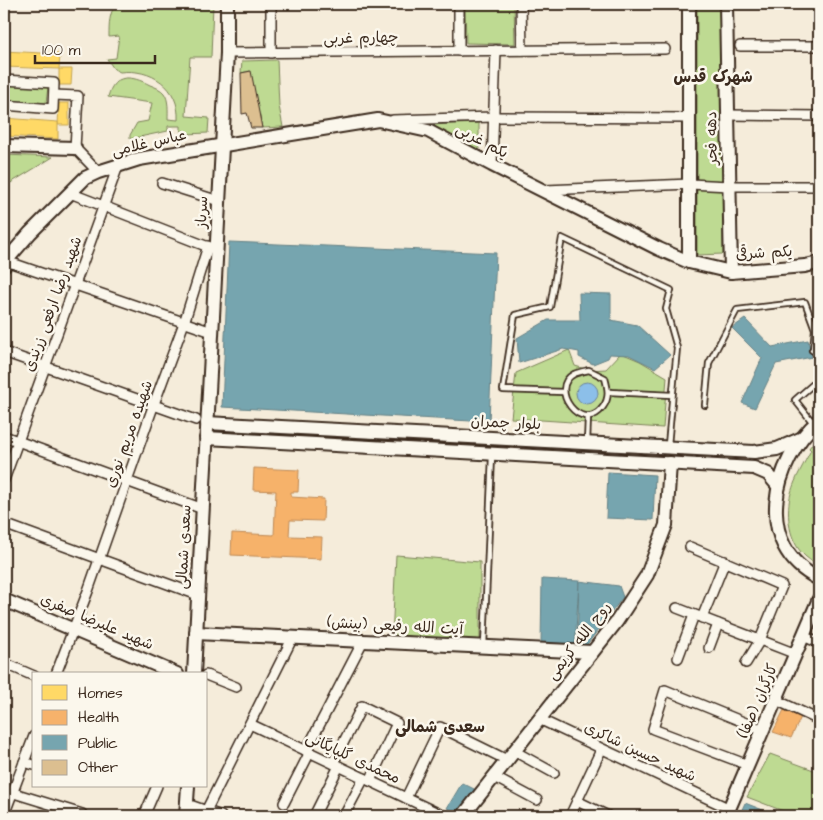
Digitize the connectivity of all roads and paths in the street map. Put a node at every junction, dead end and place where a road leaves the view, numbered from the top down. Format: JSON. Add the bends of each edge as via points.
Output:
{"nodes":[{"id":1,"x":227,"y":4,"type":"edge"},
{"id":2,"x":272,"y":4,"type":"edge"},
{"id":3,"x":459,"y":4,"type":"edge"},
{"id":4,"x":521,"y":4,"type":"edge"},
{"id":5,"x":689,"y":4,"type":"edge"},
{"id":6,"x":726,"y":4,"type":"edge"},
{"id":7,"x":740,"y":46,"type":"dead end"},
{"id":8,"x":819,"y":46,"type":"edge"},
{"id":9,"x":665,"y":49,"type":"dead end"},
{"id":10,"x":496,"y":50,"type":"junction"},
{"id":11,"x":522,"y":50,"type":"junction"},
{"id":12,"x":459,"y":51,"type":"junction"},
{"id":13,"x":227,"y":53,"type":"junction"},
{"id":14,"x":271,"y":53,"type":"junction"},
{"id":15,"x":4,"y":80,"type":"edge"},
{"id":16,"x":54,"y":96,"type":"junction"},
{"id":17,"x":4,"y":105,"type":"edge"},
{"id":18,"x":728,"y":115,"type":"junction"},
{"id":19,"x":819,"y":116,"type":"edge"},
{"id":20,"x":493,"y":117,"type":"junction"},
{"id":21,"x":690,"y":118,"type":"junction"},
{"id":22,"x":378,"y":120,"type":"junction"},
{"id":23,"x":222,"y":144,"type":"junction"},
{"id":24,"x":4,"y":146,"type":"edge"},
{"id":25,"x":75,"y":148,"type":"junction"},
{"id":26,"x":118,"y":166,"type":"junction"},
{"id":27,"x":492,"y":166,"type":"junction"},
{"id":28,"x":98,"y":172,"type":"junction"},
{"id":29,"x":162,"y":183,"type":"dead end"},
{"id":30,"x":690,"y":184,"type":"junction"},
{"id":31,"x":729,"y":186,"type":"junction"},
{"id":32,"x":819,"y":186,"type":"edge"},
{"id":33,"x":542,"y":190,"type":"junction"},
{"id":34,"x":70,"y":193,"type":"junction"},
{"id":35,"x":219,"y":201,"type":"junction"},
{"id":36,"x":103,"y":206,"type":"junction"},
{"id":37,"x":212,"y":248,"type":"junction"},
{"id":38,"x":689,"y":262,"type":"junction"},
{"id":39,"x":5,"y":263,"type":"edge"},
{"id":40,"x":819,"y":263,"type":"edge"},
{"id":41,"x":711,"y":267,"type":"joint"},
{"id":42,"x":731,"y":272,"type":"junction"},
{"id":43,"x":75,"y":285,"type":"junction"},
{"id":44,"x":184,"y":323,"type":"junction"},
{"id":45,"x":817,"y":329,"type":"edge"},
{"id":46,"x":212,"y":332,"type":"junction"},
{"id":47,"x":4,"y":352,"type":"edge"},
{"id":48,"x":819,"y":354,"type":"edge"},
{"id":49,"x":45,"y":366,"type":"junction"},
{"id":50,"x":819,"y":378,"type":"edge"},
{"id":51,"x":564,"y":392,"type":"junction"},
{"id":52,"x":609,"y":392,"type":"junction"},
{"id":53,"x":672,"y":395,"type":"junction"},
{"id":54,"x":154,"y":404,"type":"junction"},
{"id":55,"x":705,"y":405,"type":"dead end"},
{"id":56,"x":588,"y":417,"type":"junction"},
{"id":57,"x":202,"y":421,"type":"junction"},
{"id":58,"x":817,"y":422,"type":"edge"},
{"id":59,"x":240,"y":424,"type":"junction"},
{"id":60,"x":4,"y":436,"type":"edge"},
{"id":61,"x":206,"y":438,"type":"junction"},
{"id":62,"x":492,"y":438,"type":"junction"},
{"id":63,"x":235,"y":439,"type":"junction"},
{"id":64,"x":800,"y":439,"type":"junction"},
{"id":65,"x":18,"y":441,"type":"junction"},
{"id":66,"x":586,"y":444,"type":"junction"},
{"id":67,"x":668,"y":448,"type":"junction"},
{"id":68,"x":763,"y":451,"type":"junction"},
{"id":69,"x":492,"y":453,"type":"junction"},
{"id":70,"x":670,"y":463,"type":"junction"},
{"id":71,"x":758,"y":469,"type":"junction"},
{"id":72,"x":4,"y":480,"type":"edge"},
{"id":73,"x":127,"y":481,"type":"junction"},
{"id":74,"x":778,"y":486,"type":"junction"},
{"id":75,"x":202,"y":509,"type":"junction"},
{"id":76,"x":4,"y":524,"type":"edge"},
{"id":77,"x":690,"y":547,"type":"dead end"},
{"id":78,"x":100,"y":559,"type":"junction"},
{"id":79,"x":725,"y":561,"type":"junction"},
{"id":80,"x":819,"y":578,"type":"edge"},
{"id":81,"x":198,"y":595,"type":"junction"},
{"id":82,"x":819,"y":598,"type":"edge"},
{"id":83,"x":4,"y":600,"type":"edge"},
{"id":84,"x":676,"y":608,"type":"dead end"},
{"id":85,"x":698,"y":616,"type":"junction"},
{"id":86,"x":718,"y":624,"type":"junction"},
{"id":87,"x":72,"y":630,"type":"junction"},
{"id":88,"x":196,"y":632,"type":"junction"},
{"id":89,"x":803,"y":636,"type":"junction"},
{"id":90,"x":293,"y":637,"type":"junction"},
{"id":91,"x":760,"y":640,"type":"junction"},
{"id":92,"x":363,"y":641,"type":"junction"},
{"id":93,"x":819,"y":642,"type":"edge"},
{"id":94,"x":484,"y":647,"type":"junction"},
{"id":95,"x":709,"y":648,"type":"dead end"},
{"id":96,"x":592,"y":652,"type":"junction"},
{"id":97,"x":796,"y":654,"type":"junction"},
{"id":98,"x":678,"y":658,"type":"dead end"},
{"id":99,"x":4,"y":663,"type":"edge"},
{"id":100,"x":746,"y":663,"type":"dead end"},
{"id":101,"x":57,"y":672,"type":"edge"},
{"id":102,"x":172,"y":672,"type":"edge"},
{"id":103,"x":199,"y":672,"type":"edge"},
{"id":104,"x":32,"y":675,"type":"edge"},
{"id":105,"x":208,"y":676,"type":"edge"},
{"id":106,"x":236,"y":687,"type":"dead end"},
{"id":107,"x":776,"y":700,"type":"junction"},
{"id":108,"x":539,"y":719,"type":"junction"},
{"id":109,"x":819,"y":720,"type":"edge"},
{"id":110,"x":250,"y":724,"type":"junction"},
{"id":111,"x":763,"y":730,"type":"junction"},
{"id":112,"x":32,"y":741,"type":"edge"},
{"id":113,"x":601,"y":750,"type":"junction"},
{"id":114,"x":308,"y":751,"type":"junction"},
{"id":115,"x":511,"y":756,"type":"junction"},
{"id":116,"x":24,"y":762,"type":"junction"},
{"id":117,"x":32,"y":764,"type":"edge"},
{"id":118,"x":336,"y":765,"type":"junction"},
{"id":119,"x":748,"y":765,"type":"junction"},
{"id":120,"x":554,"y":774,"type":"dead end"},
{"id":121,"x":494,"y":777,"type":"junction"},
{"id":122,"x":367,"y":780,"type":"junction"},
{"id":123,"x":156,"y":788,"type":"edge"},
{"id":124,"x":188,"y":788,"type":"edge"},
{"id":125,"x":8,"y":792,"type":"edge"},
{"id":126,"x":406,"y":798,"type":"junction"},
{"id":127,"x":537,"y":800,"type":"dead end"},
{"id":128,"x":577,"y":801,"type":"junction"},
{"id":129,"x":284,"y":803,"type":"dead end"},
{"id":130,"x":186,"y":810,"type":"edge"},
{"id":131,"x":206,"y":811,"type":"junction"},
{"id":132,"x":728,"y":813,"type":"edge"},
{"id":133,"x":82,"y":814,"type":"dead end"},
{"id":134,"x":4,"y":815,"type":"edge"},
{"id":135,"x":144,"y":816,"type":"edge"},
{"id":136,"x":221,"y":816,"type":"edge"},
{"id":137,"x":314,"y":816,"type":"edge"},
{"id":138,"x":344,"y":816,"type":"edge"},
{"id":139,"x":444,"y":816,"type":"edge"},
{"id":140,"x":464,"y":816,"type":"edge"},
{"id":141,"x":570,"y":816,"type":"edge"},
{"id":142,"x":608,"y":816,"type":"edge"}],
"edges":[{"from":1,"to":13,"type":"street","name":"سرباز"},
{"from":2,"to":14,"type":"street"},
{"from":3,"to":12,"type":"street"},
{"from":4,"to":11,"type":"street"},
{"from":5,"to":21,"type":"street","name":"دهه فجر"},
{"from":6,"to":18,"type":"street","name":"دهه فجر"},
{"from":7,"to":8,"type":"street"},
{"from":9,"to":11,"type":"street","name":"چهارم غربی"},
{"from":10,"to":11,"type":"street","name":"چهارم غربی"},
{"from":10,"to":12,"type":"street","name":"چهارم غربی"},
{"from":10,"to":20,"type":"street"},
{"from":12,"to":14,"type":"street","name":"چهارم غربی"},
{"from":13,"to":14,"type":"street","name":"چهارم غربی"},
{"from":13,"to":23,"type":"street","name":"سرباز"},
{"from":15,"to":16,"type":"street","via":[[54,83]]},
{"from":16,"to":17,"type":"street","via":[[53,109]]},
{"from":16,"to":25,"type":"street","via":[[78,96]]},
{"from":18,"to":19,"type":"street"},
{"from":18,"to":31,"type":"street","name":"دهه فجر"},
{"from":20,"to":21,"type":"street"},
{"from":20,"to":22,"type":"street"},
{"from":20,"to":27,"type":"street"},
{"from":21,"to":30,"type":"street","name":"دهه فجر"},
{"from":22,"to":23,"type":"street","name":"یکم غربی"},
{"from":22,"to":27,"type":"street","name":"یکم غربی","via":[[428,131]]},
{"from":23,"to":26,"type":"street","name":"عباس غلامی","via":[[139,159]]},
{"from":23,"to":35,"type":"street","name":"سرباز"},
{"from":24,"to":25,"type":"street"},
{"from":25,"to":28,"type":"street"},
{"from":26,"to":28,"type":"street","name":"عباس غلامی"},
{"from":26,"to":36,"type":"street","name":"شهید رضا ارفعی زرندی"},
{"from":27,"to":33,"type":"street","name":"یکم غربی"},
{"from":28,"to":34,"type":"street","name":"عباس غلامی","via":[[84,178]]},
{"from":29,"to":35,"type":"street"},
{"from":30,"to":31,"type":"street"},
{"from":30,"to":33,"type":"street"},
{"from":30,"to":38,"type":"street","name":"دهه فجر"},
{"from":31,"to":32,"type":"street"},
{"from":31,"to":42,"type":"street","name":"دهه فجر"},
{"from":33,"to":38,"type":"street","name":"یکم غربی"},
{"from":34,"to":36,"type":"street"},
{"from":34,"to":39,"type":"street","name":"عباس غلامی"},
{"from":35,"to":37,"type":"street","name":"سرباز"},
{"from":36,"to":37,"type":"street"},
{"from":36,"to":43,"type":"street","name":"شهید رضا ارفعی زرندی"},
{"from":37,"to":44,"type":"street","name":"شهیده مریم نوری"},
{"from":37,"to":46,"type":"street","name":"سرباز"},
{"from":38,"to":41,"type":"street","name":"یکم غربی"},
{"from":39,"to":43,"type":"street"},
{"from":40,"to":42,"type":"street","name":"یکم شرقی"},
{"from":41,"to":42,"type":"street","name":"یکم شرقی"},
{"from":43,"to":44,"type":"street"},
{"from":43,"to":49,"type":"street","name":"شهید رضا ارفعی زرندی"},
{"from":44,"to":46,"type":"street"},
{"from":44,"to":54,"type":"street","name":"شهیده مریم نوری"},
{"from":45,"to":48,"type":"lane","via":[[812,350]]},
{"from":45,"to":55,"type":"lane","via":[[805,302],[737,310],[709,363]]},
{"from":46,"to":57,"type":"street","name":"سرباز"},
{"from":47,"to":49,"type":"street"},
{"from":49,"to":54,"type":"street"},
{"from":49,"to":65,"type":"street","name":"شهید رضا ارفعی زرندی"},
{"from":50,"to":58,"type":"lane","via":[[795,400]]},
{"from":51,"to":52,"type":"lane","via":[[566,382],[573,374],[589,370],[605,378]]},
{"from":51,"to":53,"type":"lane","via":[[503,390],[515,315],[550,307],[562,238],[671,290],[666,309],[676,348]]},
{"from":51,"to":56,"type":"lane","via":[[568,406]]},
{"from":52,"to":53,"type":"lane"},
{"from":52,"to":56,"type":"lane","via":[[598,413]]},
{"from":53,"to":67,"type":"lane"},
{"from":54,"to":57,"type":"street"},
{"from":54,"to":73,"type":"street","name":"شهیده مریم نوری"},
{"from":56,"to":66,"type":"lane"},
{"from":57,"to":59,"type":"street","name":"بلوار چمران"},
{"from":57,"to":61,"type":"street","name":"سعدی شمالی"},
{"from":58,"to":64,"type":"street"},
{"from":59,"to":62,"type":"street","name":"بلوار چمران"},
{"from":59,"to":63,"type":"street","via":[[233,430]]},
{"from":60,"to":65,"type":"street"},
{"from":61,"to":63,"type":"street","name":"بلوار چمران"},
{"from":61,"to":75,"type":"street","name":"سعدی شمالی"},
{"from":62,"to":66,"type":"street","name":"بلوار چمران"},
{"from":62,"to":69,"type":"street"},
{"from":63,"to":69,"type":"street","name":"بلوار چمران"},
{"from":64,"to":68,"type":"street","name":"بلوار چمران"},
{"from":64,"to":74,"type":"street","via":[[786,461]]},
{"from":65,"to":72,"type":"street","name":"شهید رضا ارفعی زرندی"},
{"from":65,"to":73,"type":"street"},
{"from":66,"to":67,"type":"street","name":"بلوار چمران"},
{"from":67,"to":68,"type":"street","name":"بلوار چمران"},
{"from":68,"to":71,"type":"street","via":[[768,457],[767,463]]},
{"from":69,"to":70,"type":"street","name":"بلوار چمران"},
{"from":69,"to":94,"type":"lane"},
{"from":70,"to":71,"type":"street","name":"بلوار چمران"},
{"from":70,"to":96,"type":"street","name":"روح الله کریمی","via":[[666,525],[661,542],[632,599]]},
{"from":71,"to":74,"type":"street","via":[[768,474]]},
{"from":73,"to":75,"type":"street"},
{"from":73,"to":78,"type":"street","name":"شهیده مریم نوری"},
{"from":74,"to":80,"type":"street","via":[[775,511],[784,547],[795,562]]},
{"from":75,"to":81,"type":"street","name":"سعدی شمالی"},
{"from":76,"to":78,"type":"street"},
{"from":77,"to":79,"type":"street"},
{"from":78,"to":81,"type":"street"},
{"from":78,"to":87,"type":"street","name":"شهیده مریم نوری"},
{"from":79,"to":85,"type":"street"},
{"from":79,"to":91,"type":"street","via":[[782,586]]},
{"from":81,"to":88,"type":"street","name":"سعدی شمالی"},
{"from":82,"to":89,"type":"street","name":"کارگران (صفا)"},
{"from":83,"to":87,"type":"street","name":"شهید علیرضا صفری"},
{"from":84,"to":85,"type":"street"},
{"from":85,"to":86,"type":"street"},
{"from":85,"to":98,"type":"street"},
{"from":86,"to":91,"type":"street"},
{"from":86,"to":95,"type":"street"},
{"from":87,"to":101,"type":"street","name":"شهیده مریم نوری"},
{"from":87,"to":102,"type":"street","name":"شهید علیرضا صفری"},
{"from":88,"to":90,"type":"street","name":"آیت الله رفیعی (بینش)"},
{"from":88,"to":103,"type":"street","name":"سعدی شمالی"},
{"from":89,"to":93,"type":"street"},
{"from":89,"to":97,"type":"street","name":"کارگران (صفا)"},
{"from":90,"to":92,"type":"street","name":"آیت الله رفیعی (بینش)"},
{"from":90,"to":110,"type":"street"},
{"from":91,"to":97,"type":"street"},
{"from":91,"to":100,"type":"street"},
{"from":92,"to":94,"type":"street","name":"آیت الله رفیعی (بینش)"},
{"from":92,"to":114,"type":"street"},
{"from":94,"to":96,"type":"street","name":"آیت الله رفیعی (بینش)"},
{"from":96,"to":108,"type":"street","name":"روح الله کریمی"},
{"from":97,"to":107,"type":"street","name":"کارگران (صفا)"},
{"from":99,"to":104,"type":"street"},
{"from":105,"to":106,"type":"street"},
{"from":107,"to":109,"type":"street"},
{"from":107,"to":111,"type":"street","name":"کارگران (صفا)"},
{"from":108,"to":113,"type":"street","name":"شهید حسین شاکری"},
{"from":108,"to":115,"type":"street","name":"روح الله کریمی"},
{"from":110,"to":114,"type":"street","name":"محمدی گلپایگانی"},
{"from":110,"to":131,"type":"street"},
{"from":111,"to":119,"type":"street","name":"کارگران (صفا)"},
{"from":111,"to":119,"type":"street","via":[[665,690],[653,729]]},
{"from":112,"to":116,"type":"street"},
{"from":113,"to":128,"type":"street"},
{"from":113,"to":132,"type":"street","name":"شهید حسین شاکری"},
{"from":114,"to":118,"type":"street","name":"محمدی گلپایگانی"},
{"from":114,"to":129,"type":"street"},
{"from":115,"to":120,"type":"street"},
{"from":115,"to":121,"type":"street","name":"روح الله کریمی"},
{"from":115,"to":126,"type":"street","via":[[440,728]]},
{"from":116,"to":117,"type":"street"},
{"from":116,"to":125,"type":"street"},
{"from":118,"to":122,"type":"street","name":"محمدی گلپایگانی"},
{"from":118,"to":122,"type":"street","via":[[362,706],[397,723]]},
{"from":118,"to":137,"type":"street"},
{"from":119,"to":132,"type":"street","name":"کارگران (صفا)"},
{"from":121,"to":127,"type":"street"},
{"from":121,"to":140,"type":"street","name":"روح الله کریمی"},
{"from":122,"to":126,"type":"street","name":"محمدی گلپایگانی"},
{"from":122,"to":138,"type":"street"},
{"from":123,"to":135,"type":"street"},
{"from":124,"to":130,"type":"street"},
{"from":125,"to":133,"type":"street"},
{"from":125,"to":134,"type":"street"},
{"from":126,"to":139,"type":"street","name":"محمدی گلپایگانی"},
{"from":128,"to":141,"type":"street"},
{"from":128,"to":142,"type":"street"},
{"from":130,"to":131,"type":"street"},
{"from":131,"to":136,"type":"street"}]}
